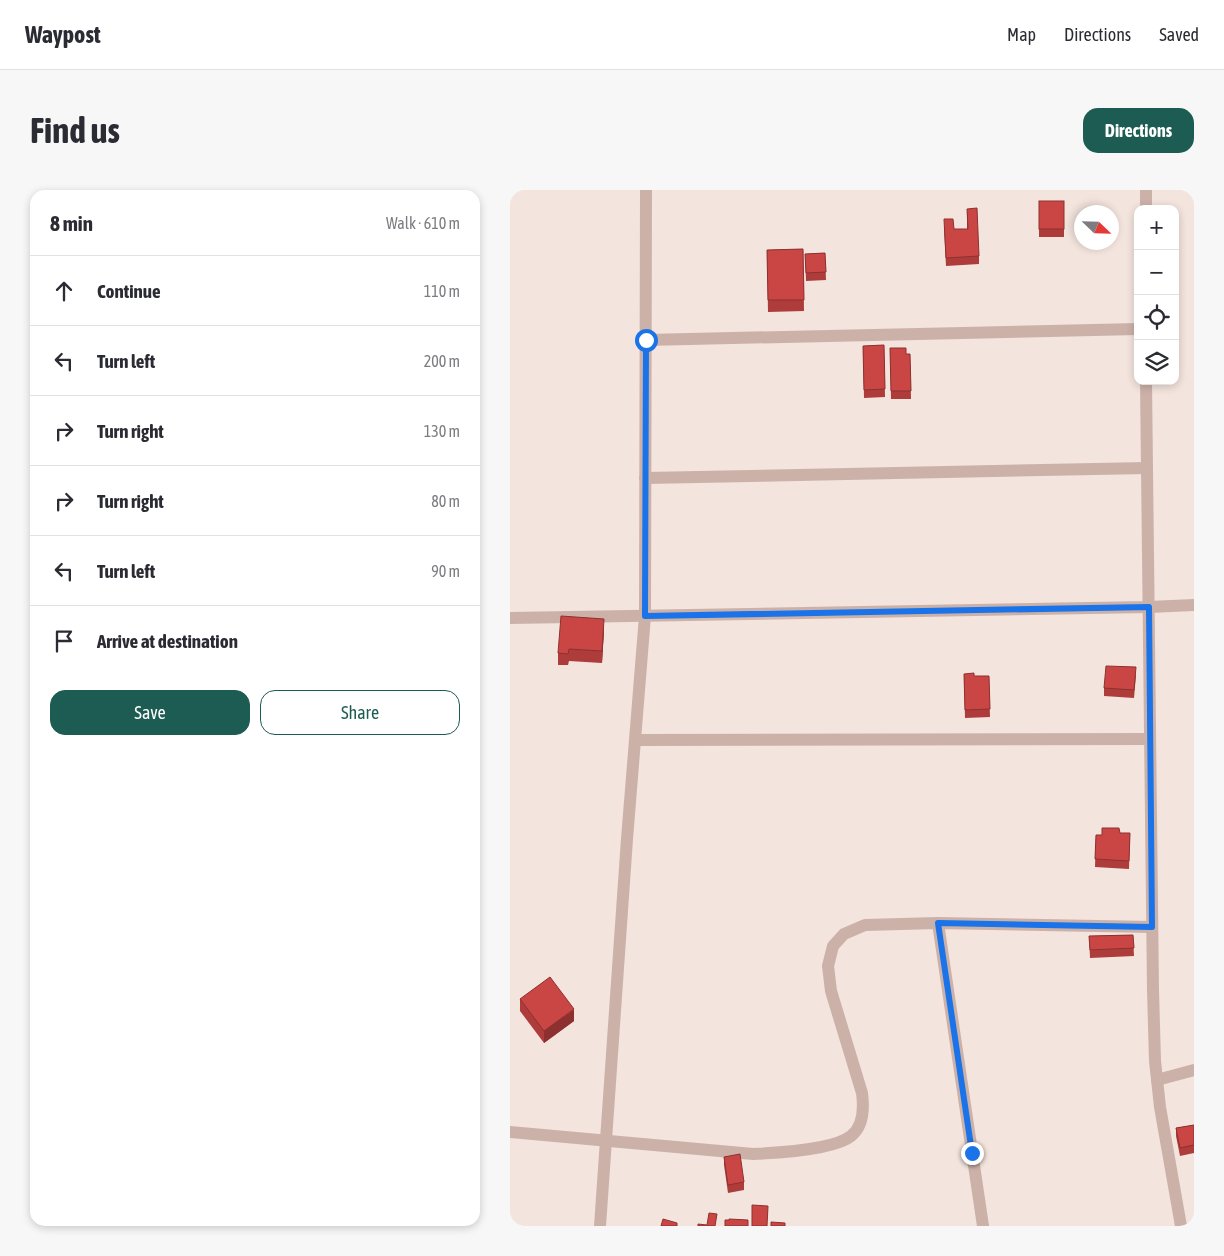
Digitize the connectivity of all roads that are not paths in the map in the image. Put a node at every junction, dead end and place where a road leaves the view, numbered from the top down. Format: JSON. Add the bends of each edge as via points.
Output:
{"nodes":[{"id":1,"x":646,"y":190,"type":"edge"},
{"id":2,"x":1146,"y":190,"type":"edge"},
{"id":3,"x":1146,"y":205,"type":"edge"},
{"id":4,"x":1134,"y":329,"type":"edge"},
{"id":5,"x":646,"y":340,"type":"junction"},
{"id":6,"x":1146,"y":385,"type":"edge"},
{"id":7,"x":1148,"y":468,"type":"junction"},
{"id":8,"x":645,"y":478,"type":"junction"},
{"id":9,"x":1194,"y":604,"type":"edge"},
{"id":10,"x":1149,"y":607,"type":"junction"},
{"id":11,"x":645,"y":616,"type":"junction"},
{"id":12,"x":510,"y":618,"type":"edge"},
{"id":13,"x":1150,"y":739,"type":"junction"},
{"id":14,"x":636,"y":740,"type":"junction"},
{"id":15,"x":938,"y":923,"type":"junction"},
{"id":16,"x":1152,"y":927,"type":"junction"},
{"id":17,"x":1194,"y":1070,"type":"edge"},
{"id":18,"x":1157,"y":1080,"type":"junction"},
{"id":19,"x":510,"y":1132,"type":"edge"},
{"id":20,"x":606,"y":1139,"type":"junction"},
{"id":21,"x":600,"y":1226,"type":"edge"},
{"id":22,"x":983,"y":1226,"type":"edge"},
{"id":23,"x":1181,"y":1226,"type":"edge"}],
"edges":[{"from":1,"to":5,"type":"street"},
{"from":2,"to":3,"type":"street"},
{"from":4,"to":5,"type":"street"},
{"from":5,"to":8,"type":"street"},
{"from":6,"to":7,"type":"street"},
{"from":7,"to":8,"type":"street"},
{"from":7,"to":10,"type":"street"},
{"from":8,"to":11,"type":"street"},
{"from":9,"to":10,"type":"street"},
{"from":10,"to":11,"type":"street"},
{"from":10,"to":13,"type":"street"},
{"from":11,"to":12,"type":"street"},
{"from":11,"to":14,"type":"street"},
{"from":13,"to":14,"type":"street"},
{"from":13,"to":16,"type":"street"},
{"from":14,"to":20,"type":"street"},
{"from":15,"to":16,"type":"street"},
{"from":15,"to":20,"type":"street","via":[[865,925],[844,934],[834,946],[828,966],[831,991],[862,1093],[864,1110],[851,1136],[834,1144],[787,1153],[753,1154]]},
{"from":15,"to":22,"type":"street"},
{"from":16,"to":18,"type":"street"},
{"from":17,"to":18,"type":"street"},
{"from":18,"to":23,"type":"street"},
{"from":19,"to":20,"type":"street"},
{"from":20,"to":21,"type":"street"}]}
